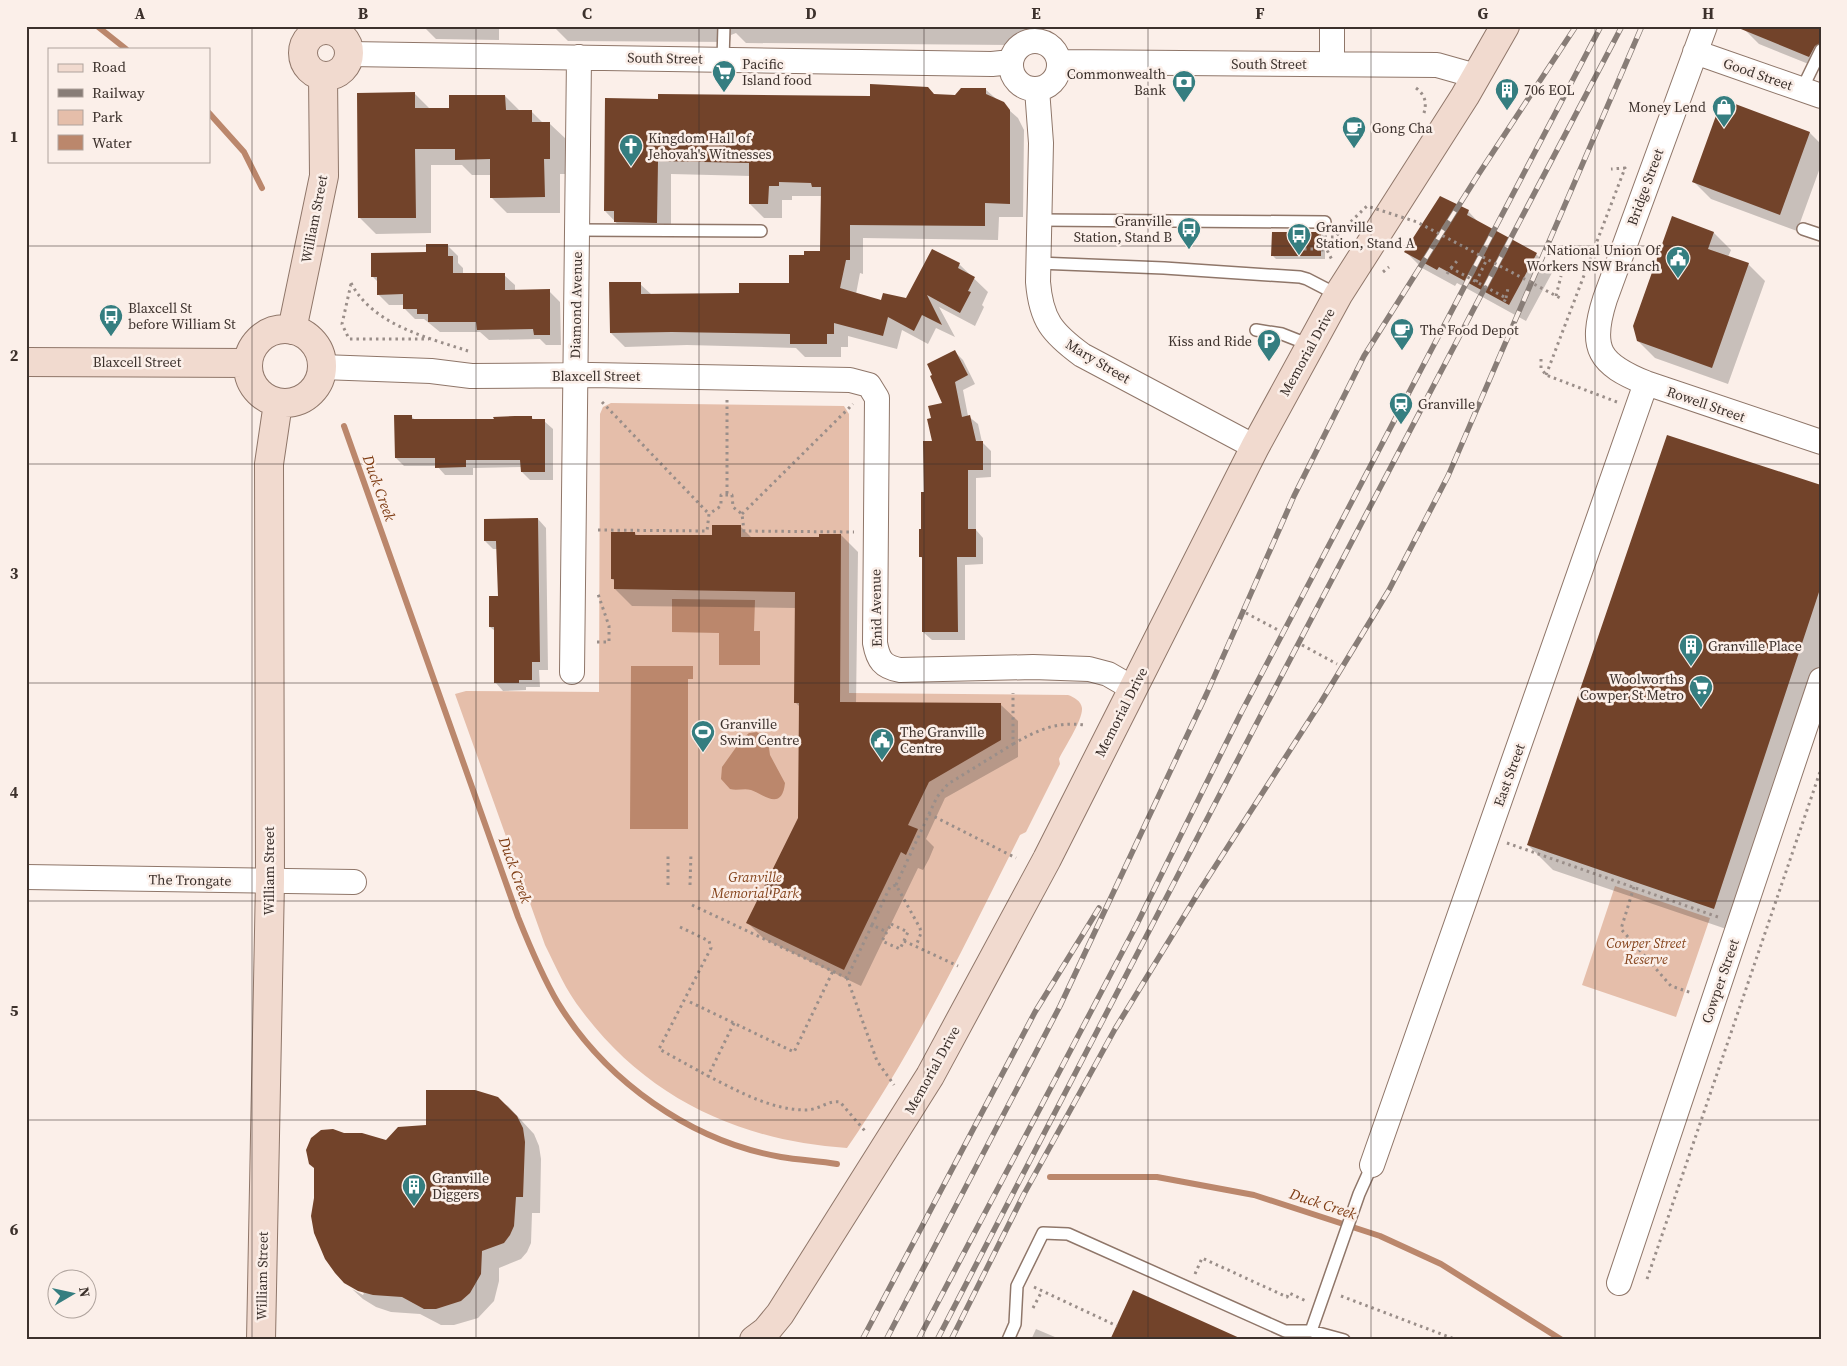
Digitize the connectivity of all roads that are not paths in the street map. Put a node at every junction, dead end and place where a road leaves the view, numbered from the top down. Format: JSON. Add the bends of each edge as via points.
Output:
{"nodes":[{"id":1,"x":724,"y":26,"type":"edge"},
{"id":2,"x":1332,"y":26,"type":"edge"},
{"id":3,"x":1505,"y":26,"type":"edge"},
{"id":4,"x":1705,"y":26,"type":"edge"},
{"id":5,"x":308,"y":33,"type":"edge"},
{"id":6,"x":1040,"y":33,"type":"edge"},
{"id":7,"x":342,"y":38,"type":"edge"},
{"id":8,"x":1821,"y":50,"type":"edge"},
{"id":9,"x":1695,"y":52,"type":"junction"},
{"id":10,"x":579,"y":57,"type":"junction"},
{"id":11,"x":723,"y":59,"type":"junction"},
{"id":12,"x":1011,"y":62,"type":"junction"},
{"id":13,"x":1060,"y":62,"type":"junction"},
{"id":14,"x":1332,"y":64,"type":"junction"},
{"id":15,"x":323,"y":76,"type":"junction"},
{"id":16,"x":1476,"y":76,"type":"junction"},
{"id":17,"x":1037,"y":89,"type":"junction"},
{"id":18,"x":1811,"y":92,"type":"edge"},
{"id":19,"x":1039,"y":220,"type":"junction"},
{"id":20,"x":1325,"y":222,"type":"dead end"},
{"id":21,"x":1803,"y":229,"type":"dead end"},
{"id":22,"x":577,"y":230,"type":"junction"},
{"id":23,"x":760,"y":231,"type":"dead end"},
{"id":24,"x":1821,"y":235,"type":"edge"},
{"id":25,"x":1038,"y":263,"type":"junction"},
{"id":26,"x":1338,"y":295,"type":"junction"},
{"id":27,"x":292,"y":330,"type":"junction"},
{"id":28,"x":1256,"y":330,"type":"dead end"},
{"id":29,"x":1310,"y":345,"type":"junction"},
{"id":30,"x":1600,"y":351,"type":"joint"},
{"id":31,"x":26,"y":362,"type":"edge"},
{"id":32,"x":248,"y":363,"type":"junction"},
{"id":33,"x":322,"y":367,"type":"junction"},
{"id":34,"x":575,"y":375,"type":"junction"},
{"id":35,"x":1646,"y":384,"type":"junction"},
{"id":36,"x":869,"y":385,"type":"joint"},
{"id":37,"x":278,"y":403,"type":"junction"},
{"id":38,"x":1821,"y":442,"type":"edge"},
{"id":39,"x":1255,"y":447,"type":"junction"},
{"id":40,"x":572,"y":672,"type":"dead end"},
{"id":41,"x":1821,"y":680,"type":"edge"},
{"id":42,"x":1134,"y":689,"type":"junction"},
{"id":43,"x":26,"y":877,"type":"edge"},
{"id":44,"x":270,"y":881,"type":"junction"},
{"id":45,"x":354,"y":882,"type":"dead end"},
{"id":46,"x":1372,"y":1165,"type":"joint"},
{"id":47,"x":1619,"y":1283,"type":"dead end"},
{"id":48,"x":1311,"y":1331,"type":"junction"},
{"id":49,"x":261,"y":1340,"type":"edge"},
{"id":50,"x":754,"y":1340,"type":"edge"},
{"id":51,"x":1008,"y":1340,"type":"edge"},
{"id":52,"x":1344,"y":1340,"type":"edge"}],
"edges":[{"from":1,"to":11,"type":"lane"},
{"from":2,"to":14,"type":"street"},
{"from":3,"to":16,"type":"street","name":"Memorial Drive"},
{"from":4,"to":9,"type":"street","name":"Bridge Street"},
{"from":5,"to":7,"type":"street","via":[[325,29]]},
{"from":5,"to":15,"type":"street","via":[[302,55],[315,74]]},
{"from":6,"to":12,"type":"street","via":[[1012,54]]},
{"from":6,"to":13,"type":"street"},
{"from":7,"to":10,"type":"street","name":"South Street"},
{"from":7,"to":15,"type":"street","via":[[344,68],[338,73]]},
{"from":8,"to":18,"type":"lane"},
{"from":9,"to":18,"type":"street","name":"Good Street"},
{"from":9,"to":30,"type":"street","name":"Bridge Street","via":[[1605,299],[1597,333]]},
{"from":10,"to":11,"type":"street","name":"South Street"},
{"from":10,"to":22,"type":"street","name":"Diamond Avenue"},
{"from":11,"to":12,"type":"street","name":"South Street"},
{"from":12,"to":17,"type":"street","via":[[1011,70],[1018,83]]},
{"from":13,"to":14,"type":"street","name":"South Street"},
{"from":13,"to":17,"type":"street","via":[[1054,81]]},
{"from":14,"to":16,"type":"street","name":"South Street","via":[[1437,65]]},
{"from":15,"to":27,"type":"street","name":"William Street","via":[[324,176]]},
{"from":16,"to":26,"type":"street","name":"Memorial Drive"},
{"from":17,"to":19,"type":"street","name":"Mary Street","via":[[1041,143]]},
{"from":19,"to":20,"type":"lane"},
{"from":19,"to":25,"type":"street","name":"Mary Street"},
{"from":21,"to":24,"type":"lane"},
{"from":22,"to":23,"type":"lane"},
{"from":22,"to":34,"type":"street","name":"Diamond Avenue"},
{"from":25,"to":26,"type":"lane","via":[[1300,277]]},
{"from":25,"to":39,"type":"street","name":"Mary Street","via":[[1040,304],[1049,326],[1062,340],[1094,362]]},
{"from":26,"to":29,"type":"street","name":"Memorial Drive"},
{"from":27,"to":32,"type":"street","via":[[277,330],[261,338],[254,345]]},
{"from":27,"to":33,"type":"street","via":[[318,348]]},
{"from":28,"to":29,"type":"lane","via":[[1282,334]]},
{"from":29,"to":39,"type":"street","name":"Memorial Drive"},
{"from":30,"to":35,"type":"street","name":"Rowell Street","via":[[1619,372]]},
{"from":31,"to":32,"type":"street","name":"Blaxcell Street"},
{"from":32,"to":37,"type":"street","via":[[248,372],[256,390]]},
{"from":33,"to":34,"type":"street","name":"Blaxcell Street","via":[[430,371],[471,376]]},
{"from":33,"to":37,"type":"street","via":[[317,386],[308,396],[291,403]]},
{"from":34,"to":36,"type":"street","name":"Blaxcell Street","via":[[850,380]]},
{"from":34,"to":40,"type":"street","name":"Diamond Avenue"},
{"from":35,"to":38,"type":"street","name":"Rowell Street"},
{"from":35,"to":46,"type":"street","name":"East Street"},
{"from":36,"to":42,"type":"street","name":"Enid Avenue","via":[[877,398],[875,643],[880,661],[885,666],[900,670],[1089,669],[1108,674]]},
{"from":37,"to":44,"type":"street","name":"William Street","via":[[269,464]]},
{"from":39,"to":42,"type":"street","name":"Memorial Drive"},
{"from":41,"to":47,"type":"street","name":"Cowper Street"},
{"from":42,"to":50,"type":"street","name":"Memorial Drive","via":[[1021,909],[913,1107],[780,1314]]},
{"from":43,"to":44,"type":"street","name":"The Trongate"},
{"from":44,"to":45,"type":"street","name":"The Trongate"},
{"from":44,"to":49,"type":"street","name":"William Street"},
{"from":46,"to":48,"type":"lane"},
{"from":48,"to":51,"type":"lane","via":[[1285,1331],[1074,1237],[1056,1232],[1043,1233],[1017,1286],[1015,1324]]},
{"from":48,"to":52,"type":"lane"}]}
